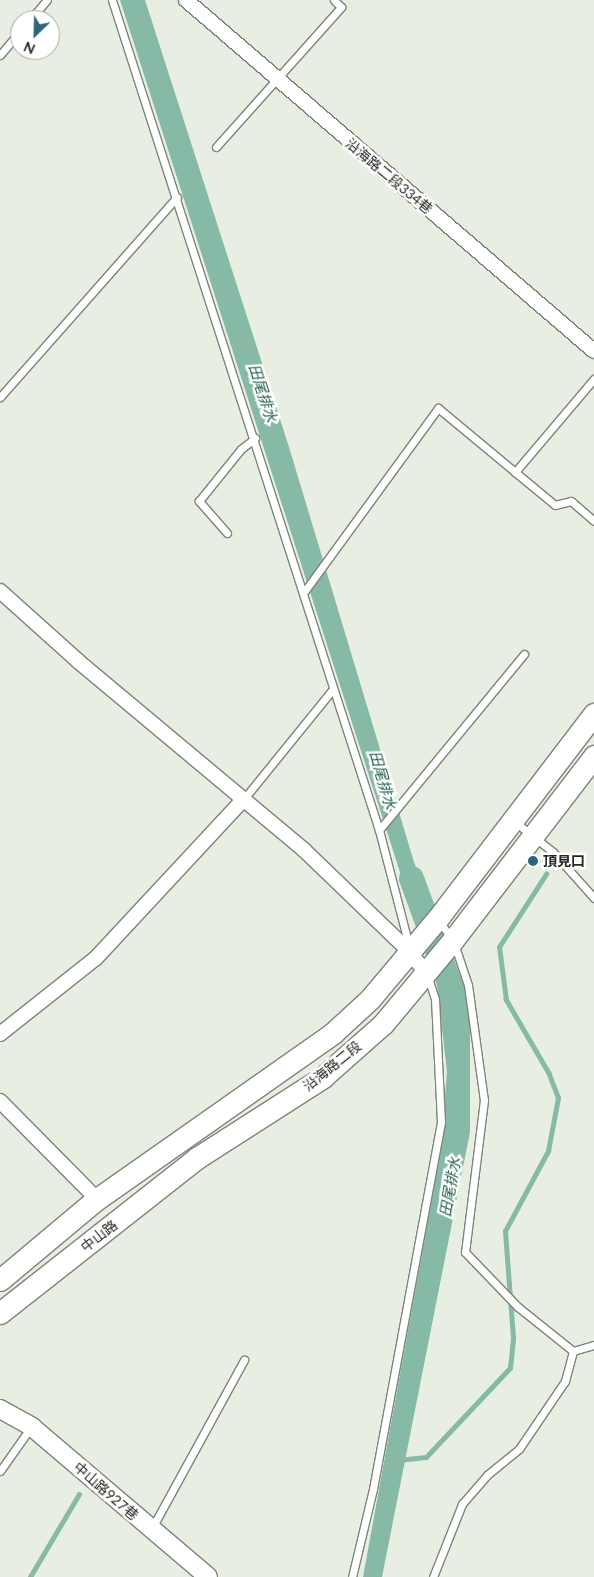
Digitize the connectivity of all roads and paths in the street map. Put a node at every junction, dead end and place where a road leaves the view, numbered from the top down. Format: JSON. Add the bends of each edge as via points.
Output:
{"nodes":[{"id":1,"x":47,"y":0,"type":"edge"},
{"id":2,"x":112,"y":0,"type":"edge"},
{"id":3,"x":186,"y":0,"type":"edge"},
{"id":4,"x":334,"y":0,"type":"edge"},
{"id":5,"x":38,"y":10,"type":"edge"},
{"id":6,"x":10,"y":43,"type":"edge"},
{"id":7,"x":0,"y":55,"type":"edge"},
{"id":8,"x":274,"y":79,"type":"junction"},
{"id":9,"x":216,"y":146,"type":"dead end"},
{"id":10,"x":177,"y":197,"type":"junction"},
{"id":11,"x":594,"y":351,"type":"edge"},
{"id":12,"x":594,"y":379,"type":"edge"},
{"id":13,"x":0,"y":397,"type":"edge"},
{"id":14,"x":255,"y":438,"type":"junction"},
{"id":15,"x":515,"y":472,"type":"junction"},
{"id":16,"x":594,"y":521,"type":"edge"},
{"id":17,"x":227,"y":533,"type":"dead end"},
{"id":18,"x":0,"y":591,"type":"edge"},
{"id":19,"x":304,"y":592,"type":"junction"},
{"id":20,"x":524,"y":654,"type":"dead end"},
{"id":21,"x":332,"y":690,"type":"junction"},
{"id":22,"x":594,"y":714,"type":"edge"},
{"id":23,"x":594,"y":756,"type":"edge"},
{"id":24,"x":243,"y":800,"type":"junction"},
{"id":25,"x":512,"y":820,"type":"junction"},
{"id":26,"x":379,"y":830,"type":"junction"},
{"id":27,"x":532,"y":835,"type":"junction"},
{"id":28,"x":594,"y":898,"type":"edge"},
{"id":29,"x":438,"y":918,"type":"junction"},
{"id":30,"x":453,"y":940,"type":"junction"},
{"id":31,"x":410,"y":952,"type":"junction"},
{"id":32,"x":426,"y":973,"type":"junction"},
{"id":33,"x":0,"y":1034,"type":"edge"},
{"id":34,"x":0,"y":1101,"type":"edge"},
{"id":35,"x":188,"y":1134,"type":"joint"},
{"id":36,"x":197,"y":1158,"type":"joint"},
{"id":37,"x":97,"y":1199,"type":"junction"},
{"id":38,"x":0,"y":1280,"type":"edge"},
{"id":39,"x":0,"y":1313,"type":"edge"},
{"id":40,"x":594,"y":1345,"type":"edge"},
{"id":41,"x":573,"y":1351,"type":"junction"},
{"id":42,"x":244,"y":1360,"type":"dead end"},
{"id":43,"x":0,"y":1409,"type":"edge"},
{"id":44,"x":32,"y":1427,"type":"junction"},
{"id":45,"x":0,"y":1470,"type":"edge"},
{"id":46,"x":151,"y":1530,"type":"junction"},
{"id":47,"x":208,"y":1577,"type":"edge"},
{"id":48,"x":352,"y":1577,"type":"edge"},
{"id":49,"x":433,"y":1577,"type":"edge"}],
"edges":[{"from":1,"to":5,"type":"lane"},
{"from":2,"to":10,"type":"lane"},
{"from":3,"to":8,"type":"street","name":"沿海路二段334巷"},
{"from":4,"to":8,"type":"lane","via":[[341,7]]},
{"from":6,"to":7,"type":"lane"},
{"from":8,"to":9,"type":"lane"},
{"from":8,"to":11,"type":"street","name":"沿海路二段334巷"},
{"from":10,"to":13,"type":"lane"},
{"from":10,"to":14,"type":"lane"},
{"from":12,"to":15,"type":"lane"},
{"from":14,"to":17,"type":"lane","via":[[241,449],[199,501]]},
{"from":14,"to":19,"type":"lane"},
{"from":15,"to":16,"type":"lane","via":[[554,505],[570,501]]},
{"from":15,"to":19,"type":"lane","via":[[438,408]]},
{"from":18,"to":24,"type":"street"},
{"from":19,"to":21,"type":"lane"},
{"from":20,"to":26,"type":"lane"},
{"from":21,"to":24,"type":"lane"},
{"from":21,"to":26,"type":"lane"},
{"from":22,"to":25,"type":"main road"},
{"from":23,"to":27,"type":"main road"},
{"from":24,"to":31,"type":"street","via":[[304,850]]},
{"from":24,"to":33,"type":"street","via":[[96,958]]},
{"from":25,"to":27,"type":"lane"},
{"from":25,"to":29,"type":"main road"},
{"from":26,"to":31,"type":"lane"},
{"from":27,"to":28,"type":"lane","via":[[553,852]]},
{"from":27,"to":30,"type":"main road"},
{"from":29,"to":30,"type":"lane"},
{"from":29,"to":31,"type":"main road","name":"沿海路二段"},
{"from":30,"to":32,"type":"main road","name":"沿海路二段"},
{"from":30,"to":41,"type":"lane","via":[[468,984],[484,1100],[465,1252],[518,1307]]},
{"from":31,"to":32,"type":"street"},
{"from":31,"to":35,"type":"main road","name":"沿海路二段","via":[[370,999],[333,1033]]},
{"from":32,"to":36,"type":"main road","name":"沿海路二段","via":[[382,1024],[323,1077]]},
{"from":32,"to":48,"type":"lane","via":[[435,999],[441,1122],[373,1489]]},
{"from":34,"to":37,"type":"street"},
{"from":35,"to":37,"type":"main road","name":"中山路"},
{"from":36,"to":39,"type":"main road","name":"中山路"},
{"from":37,"to":38,"type":"main road","name":"中山路"},
{"from":40,"to":41,"type":"lane"},
{"from":41,"to":49,"type":"lane","via":[[565,1382],[518,1449],[487,1475],[462,1504]]},
{"from":42,"to":46,"type":"lane"},
{"from":43,"to":44,"type":"street","name":"中山路927巷"},
{"from":44,"to":45,"type":"lane"},
{"from":44,"to":46,"type":"street","name":"中山路927巷"},
{"from":46,"to":47,"type":"street","name":"中山路927巷"}]}
